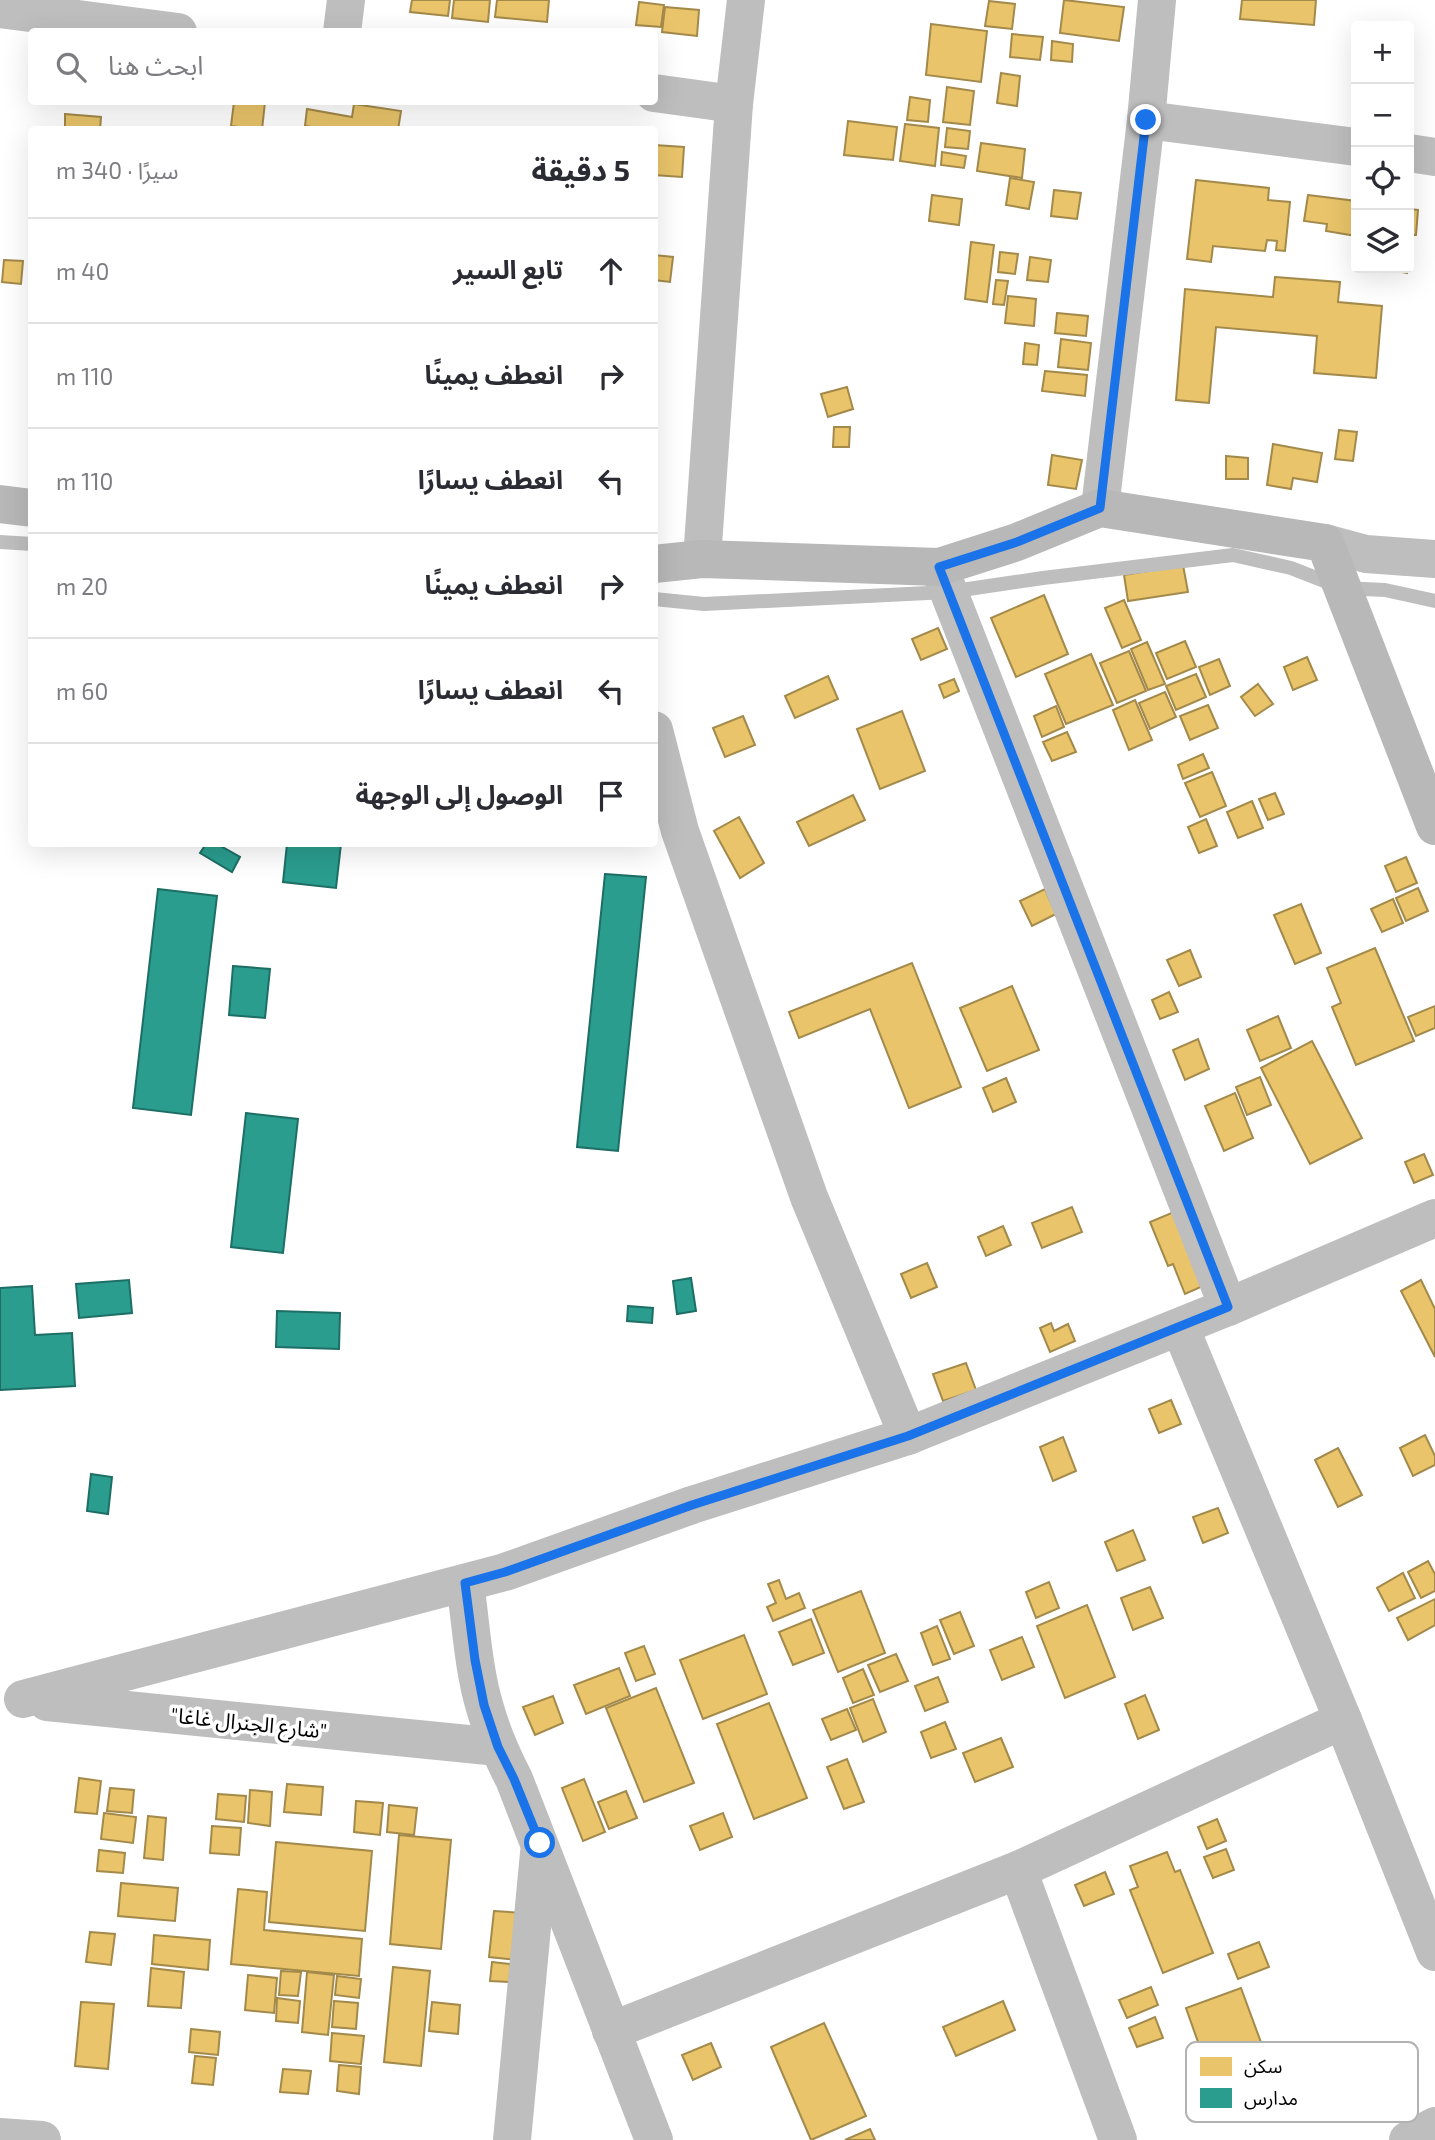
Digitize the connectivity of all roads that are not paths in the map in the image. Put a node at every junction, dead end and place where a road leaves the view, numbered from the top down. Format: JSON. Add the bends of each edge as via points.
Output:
{"nodes":[{"id":1,"x":346,"y":0,"type":"edge"},
{"id":2,"x":746,"y":0,"type":"edge"},
{"id":3,"x":1157,"y":0,"type":"edge"},
{"id":4,"x":0,"y":9,"type":"edge"},
{"id":5,"x":147,"y":28,"type":"edge"},
{"id":6,"x":342,"y":28,"type":"edge"},
{"id":7,"x":658,"y":94,"type":"edge"},
{"id":8,"x":734,"y":104,"type":"junction"},
{"id":9,"x":1146,"y":120,"type":"junction"},
{"id":10,"x":1351,"y":146,"type":"edge"},
{"id":11,"x":1414,"y":154,"type":"edge"},
{"id":12,"x":1435,"y":157,"type":"edge"},
{"id":13,"x":0,"y":504,"type":"edge"},
{"id":14,"x":28,"y":508,"type":"edge"},
{"id":15,"x":1100,"y":508,"type":"junction"},
{"id":16,"x":1325,"y":543,"type":"junction"},
{"id":17,"x":702,"y":559,"type":"junction"},
{"id":18,"x":1435,"y":559,"type":"edge"},
{"id":19,"x":658,"y":564,"type":"edge"},
{"id":20,"x":939,"y":567,"type":"junction"},
{"id":21,"x":658,"y":746,"type":"edge"},
{"id":22,"x":1435,"y":826,"type":"edge"},
{"id":23,"x":1435,"y":1218,"type":"edge"},
{"id":24,"x":1228,"y":1307,"type":"junction"},
{"id":25,"x":1180,"y":1327,"type":"junction"},
{"id":26,"x":908,"y":1436,"type":"junction"},
{"id":27,"x":465,"y":1583,"type":"junction"},
{"id":28,"x":12,"y":1699,"type":"edge"},
{"id":29,"x":1343,"y":1720,"type":"junction"},
{"id":30,"x":498,"y":1747,"type":"junction"},
{"id":31,"x":540,"y":1843,"type":"junction"},
{"id":32,"x":1018,"y":1870,"type":"junction"},
{"id":33,"x":1435,"y":1952,"type":"edge"},
{"id":34,"x":611,"y":2031,"type":"junction"},
{"id":35,"x":1435,"y":2126,"type":"edge"},
{"id":36,"x":0,"y":2137,"type":"edge"},
{"id":37,"x":41,"y":2140,"type":"edge"},
{"id":38,"x":512,"y":2140,"type":"edge"},
{"id":39,"x":654,"y":2140,"type":"edge"},
{"id":40,"x":1118,"y":2140,"type":"edge"},
{"id":41,"x":1408,"y":2140,"type":"edge"}],
"edges":[{"from":1,"to":6,"type":"street"},
{"from":2,"to":8,"type":"street"},
{"from":3,"to":9,"type":"street"},
{"from":4,"to":5,"type":"street"},
{"from":7,"to":8,"type":"street"},
{"from":8,"to":17,"type":"street"},
{"from":9,"to":10,"type":"street"},
{"from":9,"to":15,"type":"street"},
{"from":11,"to":12,"type":"street"},
{"from":13,"to":14,"type":"main road"},
{"from":15,"to":16,"type":"main road"},
{"from":15,"to":20,"type":"main road"},
{"from":16,"to":18,"type":"street","via":[[1366,554]]},
{"from":16,"to":22,"type":"main road"},
{"from":17,"to":19,"type":"main road"},
{"from":17,"to":20,"type":"main road"},
{"from":20,"to":24,"type":"street"},
{"from":21,"to":26,"type":"street","via":[[680,831],[804,1184]]},
{"from":23,"to":24,"type":"street"},
{"from":24,"to":25,"type":"street"},
{"from":25,"to":26,"type":"street"},
{"from":25,"to":29,"type":"street"},
{"from":26,"to":27,"type":"street"},
{"from":27,"to":28,"type":"street"},
{"from":27,"to":30,"type":"street","via":[[484,1705]]},
{"from":28,"to":30,"type":"street","name":"\"شارع الجنرال غاغا\""},
{"from":29,"to":32,"type":"street"},
{"from":29,"to":33,"type":"street"},
{"from":30,"to":31,"type":"street"},
{"from":31,"to":34,"type":"street"},
{"from":31,"to":38,"type":"street"},
{"from":32,"to":34,"type":"street"},
{"from":32,"to":40,"type":"street"},
{"from":34,"to":39,"type":"street"},
{"from":35,"to":41,"type":"street"},
{"from":36,"to":37,"type":"street"}]}
